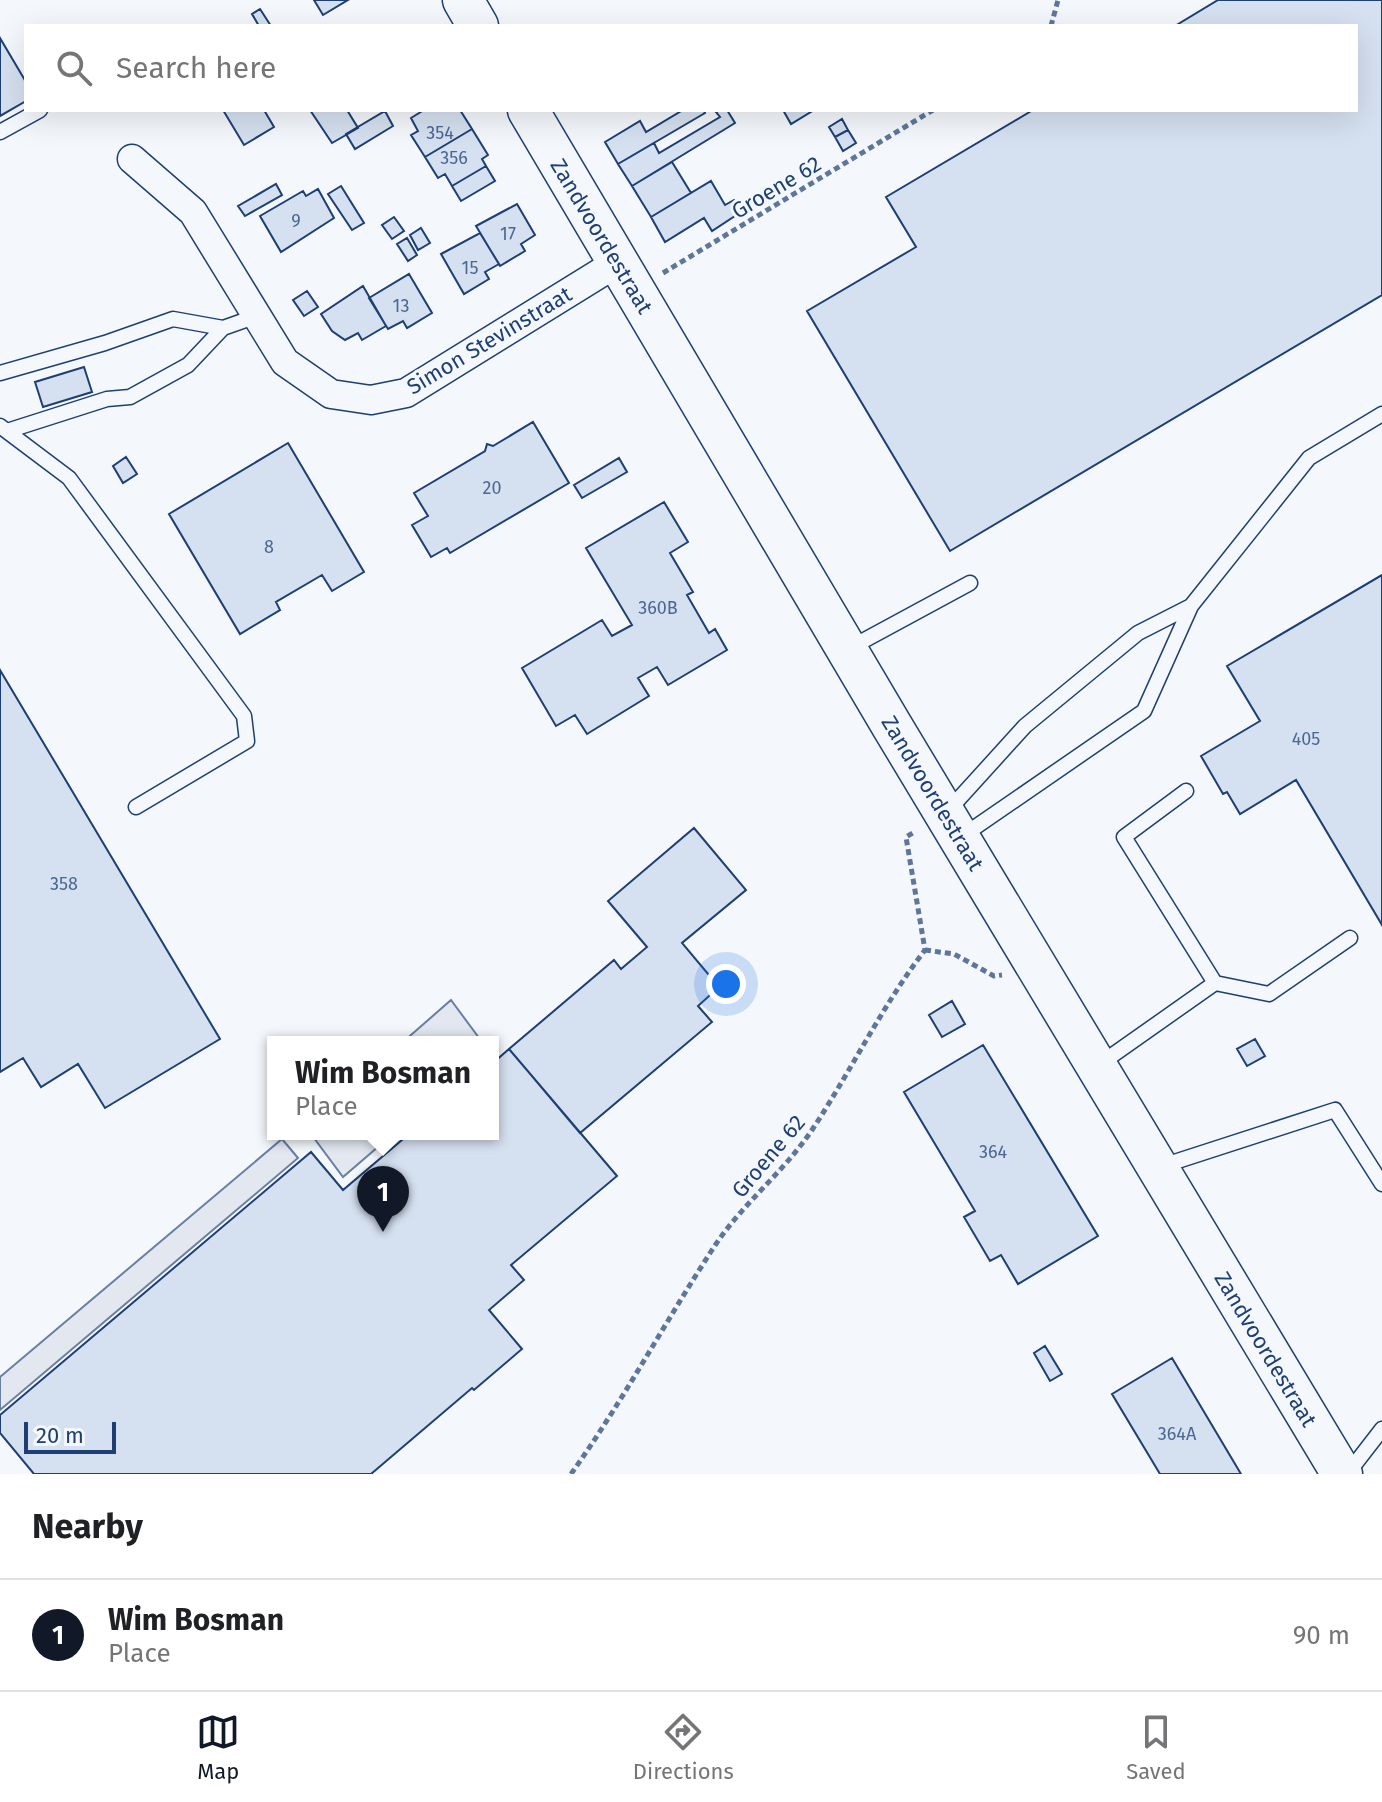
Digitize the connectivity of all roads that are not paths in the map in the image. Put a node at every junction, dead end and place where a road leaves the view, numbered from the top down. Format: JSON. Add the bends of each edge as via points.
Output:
{"nodes":[{"id":1,"x":463,"y":0,"type":"edge"},
{"id":2,"x":477,"y":24,"type":"edge"},
{"id":3,"x":36,"y":112,"type":"edge"},
{"id":4,"x":529,"y":112,"type":"edge"},
{"id":5,"x":0,"y":132,"type":"edge"},
{"id":6,"x":132,"y":159,"type":"dead end"},
{"id":7,"x":626,"y":276,"type":"junction"},
{"id":8,"x":257,"y":316,"type":"junction"},
{"id":9,"x":223,"y":328,"type":"junction"},
{"id":10,"x":0,"y":373,"type":"edge"},
{"id":11,"x":1382,"y":414,"type":"edge"},
{"id":12,"x":4,"y":429,"type":"edge"},
{"id":13,"x":970,"y":583,"type":"dead end"},
{"id":14,"x":1191,"y":606,"type":"junction"},
{"id":15,"x":847,"y":649,"type":"junction"},
{"id":16,"x":1186,"y":791,"type":"dead end"},
{"id":17,"x":136,"y":807,"type":"dead end"},
{"id":18,"x":952,"y":826,"type":"junction"},
{"id":19,"x":1350,"y":938,"type":"dead end"},
{"id":20,"x":1215,"y":983,"type":"junction"},
{"id":21,"x":1097,"y":1067,"type":"junction"},
{"id":22,"x":1158,"y":1167,"type":"junction"},
{"id":23,"x":1382,"y":1184,"type":"edge"},
{"id":24,"x":1382,"y":1429,"type":"edge"},
{"id":25,"x":1344,"y":1474,"type":"edge"}],
"edges":[{"from":1,"to":2,"type":"main road"},
{"from":3,"to":5,"type":"lane"},
{"from":4,"to":7,"type":"main road","name":"Zandvoordestraat"},
{"from":6,"to":8,"type":"street","name":"Simon Stevinstraat","via":[[193,212]]},
{"from":7,"to":8,"type":"street","name":"Simon Stevinstraat","via":[[406,393],[371,400],[331,394],[285,362]]},
{"from":7,"to":15,"type":"main road","name":"Zandvoordestraat"},
{"from":8,"to":9,"type":"lane"},
{"from":9,"to":10,"type":"lane","via":[[173,319]]},
{"from":9,"to":12,"type":"lane","via":[[188,365],[130,397]]},
{"from":11,"to":14,"type":"lane","via":[[1309,458]]},
{"from":12,"to":17,"type":"lane","via":[[69,478],[244,716],[247,741]]},
{"from":13,"to":15,"type":"lane"},
{"from":14,"to":18,"type":"lane","via":[[1138,633],[1025,726]]},
{"from":14,"to":18,"type":"lane","via":[[1144,711]]},
{"from":15,"to":18,"type":"main road","name":"Zandvoordestraat"},
{"from":16,"to":20,"type":"lane","via":[[1124,837]]},
{"from":18,"to":21,"type":"main road","name":"Zandvoordestraat"},
{"from":19,"to":20,"type":"lane","via":[[1269,994]]},
{"from":20,"to":21,"type":"lane"},
{"from":21,"to":22,"type":"main road","name":"Zandvoordestraat"},
{"from":22,"to":23,"type":"lane","via":[[1335,1110]]},
{"from":22,"to":25,"type":"main road","name":"Zandvoordestraat"},
{"from":24,"to":25,"type":"lane"}]}
